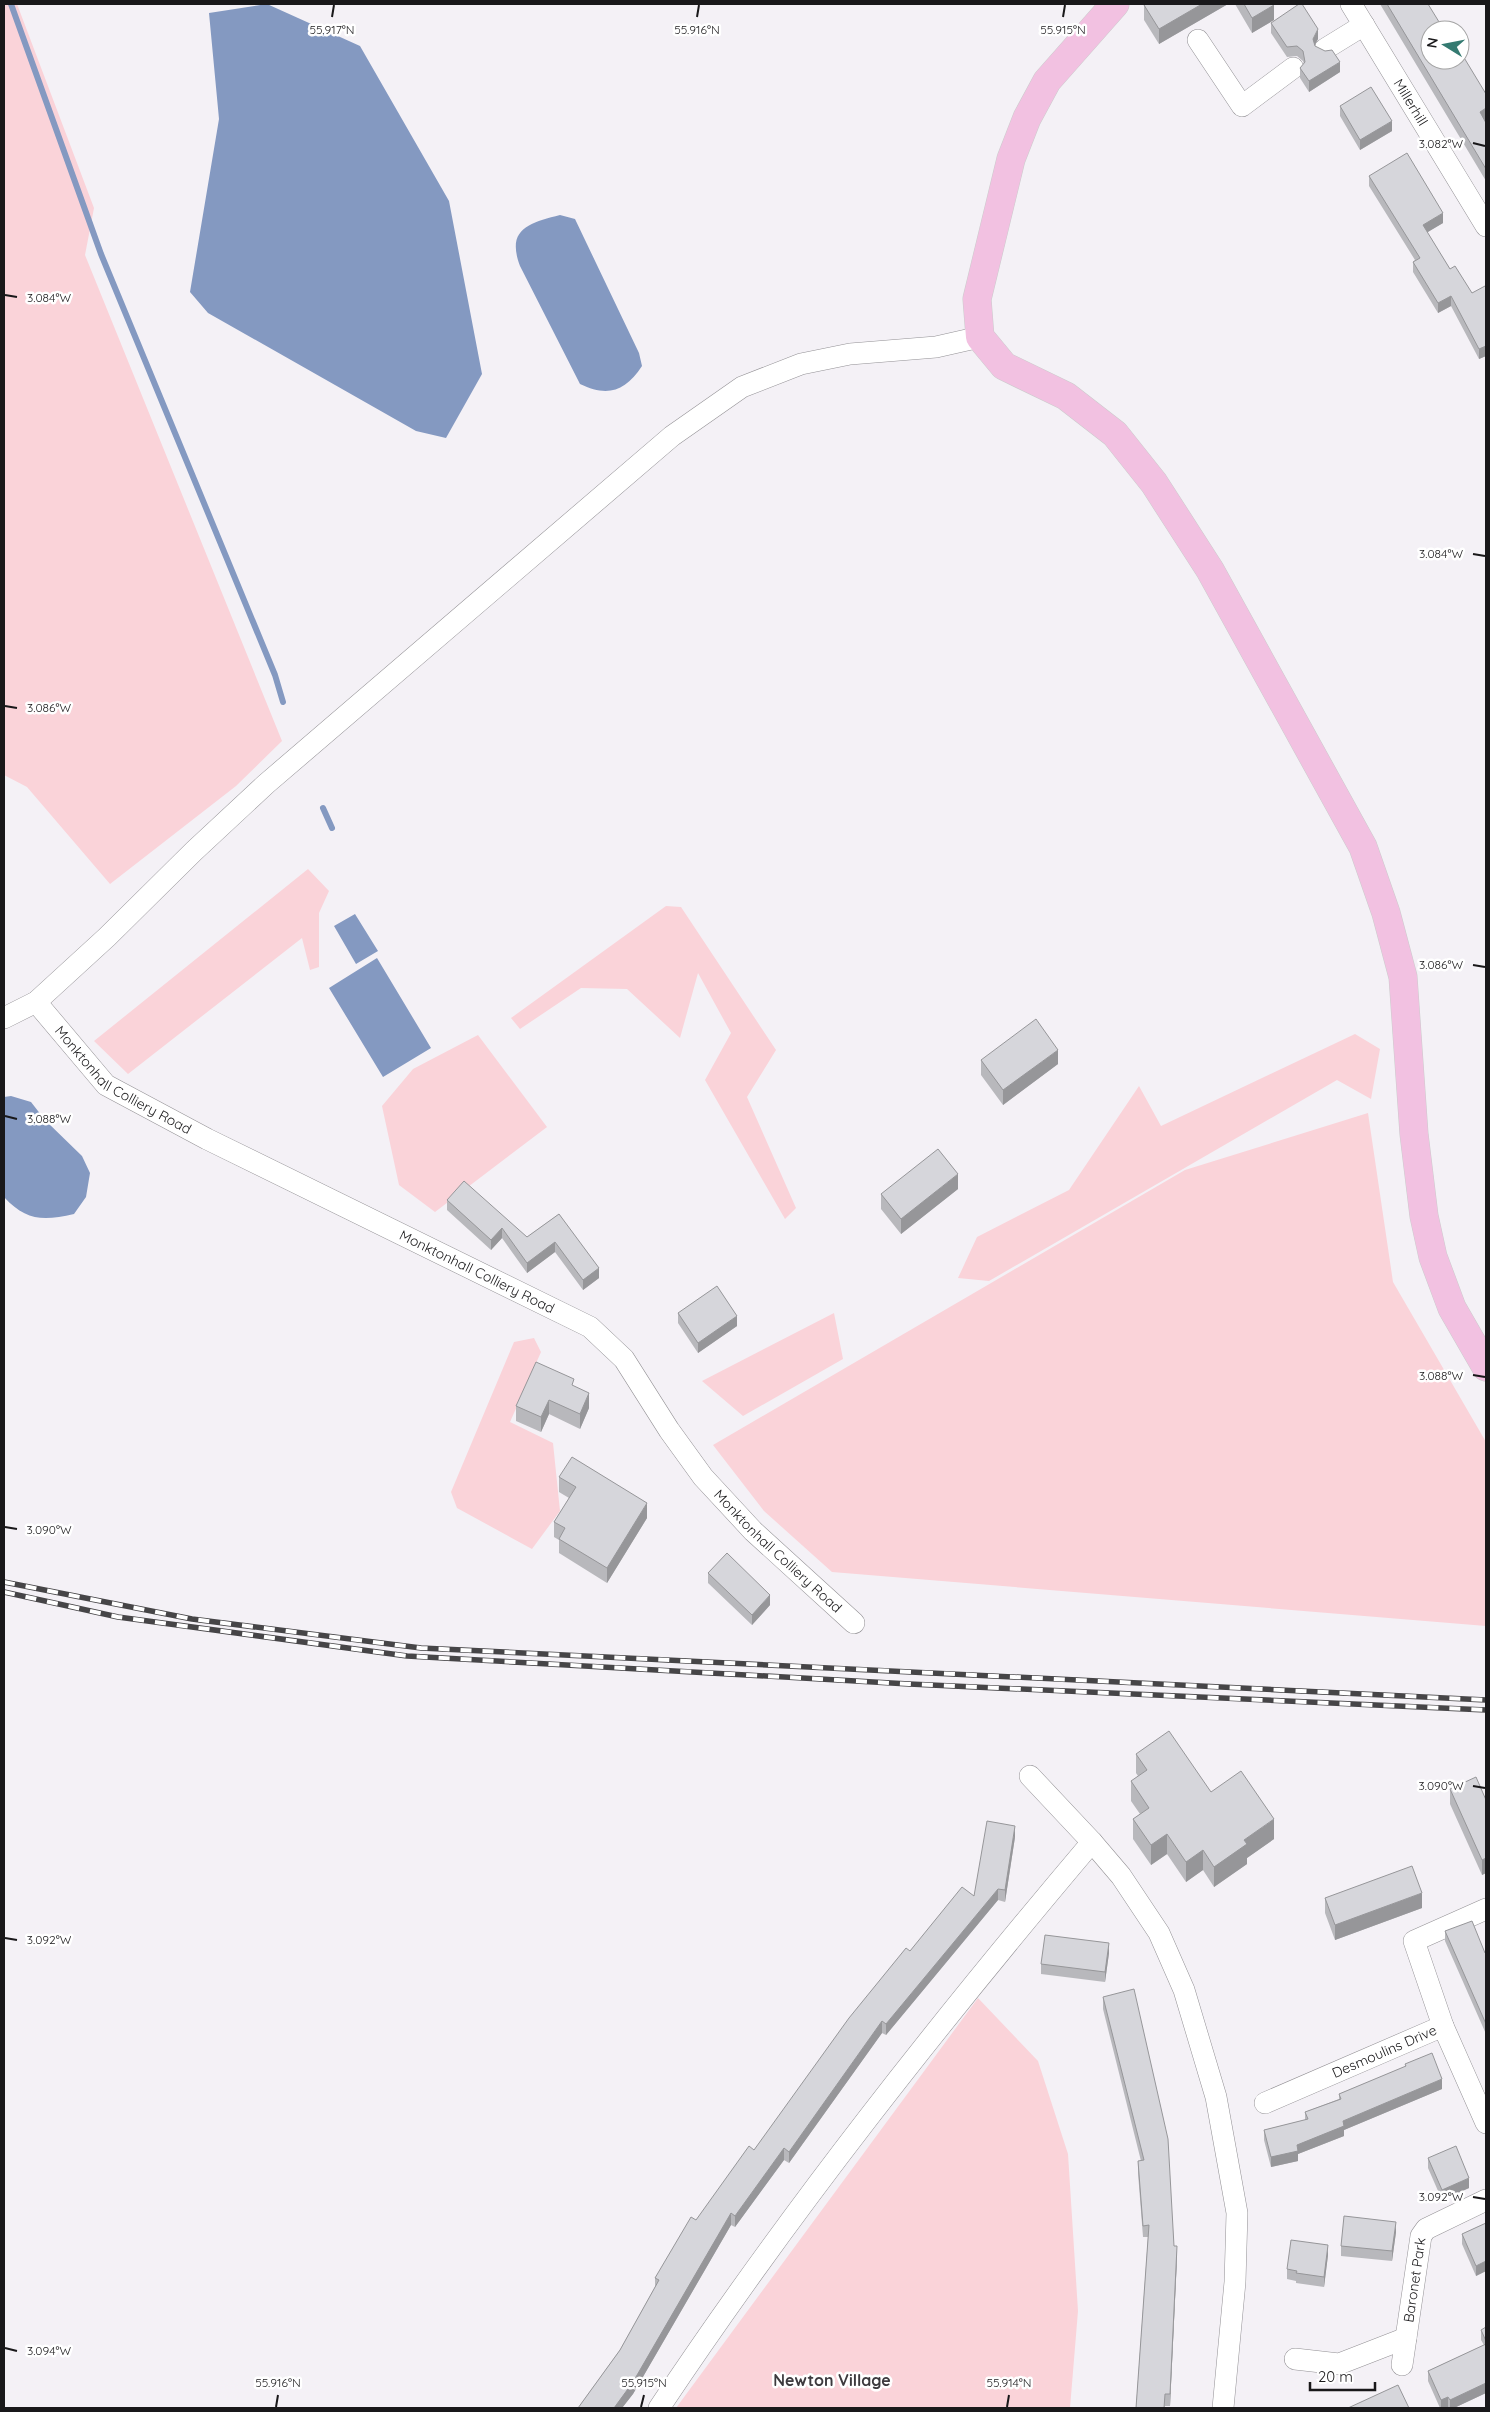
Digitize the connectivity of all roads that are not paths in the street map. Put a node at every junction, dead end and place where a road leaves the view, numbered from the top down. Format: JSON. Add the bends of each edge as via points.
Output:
{"nodes":[{"id":1,"x":1115,"y":4,"type":"edge"},
{"id":2,"x":1351,"y":4,"type":"edge"},
{"id":3,"x":1364,"y":26,"type":"junction"},
{"id":4,"x":1198,"y":40,"type":"dead end"},
{"id":5,"x":1325,"y":49,"type":"edge"},
{"id":6,"x":1293,"y":68,"type":"dead end"},
{"id":7,"x":1486,"y":226,"type":"edge"},
{"id":8,"x":980,"y":337,"type":"junction"},
{"id":9,"x":36,"y":1002,"type":"junction"},
{"id":10,"x":4,"y":1018,"type":"edge"},
{"id":11,"x":1483,"y":1353,"type":"edge"},
{"id":12,"x":854,"y":1623,"type":"dead end"},
{"id":13,"x":1030,"y":1776,"type":"dead end"},
{"id":14,"x":1092,"y":1842,"type":"junction"},
{"id":15,"x":1486,"y":1910,"type":"edge"},
{"id":16,"x":1443,"y":2026,"type":"junction"},
{"id":17,"x":1265,"y":2103,"type":"dead end"},
{"id":18,"x":1484,"y":2118,"type":"edge"},
{"id":19,"x":1486,"y":2200,"type":"edge"},
{"id":20,"x":1406,"y":2338,"type":"junction"},
{"id":21,"x":1295,"y":2359,"type":"dead end"},
{"id":22,"x":1402,"y":2365,"type":"dead end"},
{"id":23,"x":659,"y":2408,"type":"edge"},
{"id":24,"x":1223,"y":2408,"type":"edge"}],
"edges":[{"from":1,"to":8,"type":"main road","via":[[1047,81],[1027,118],[1011,159],[978,298]]},
{"from":2,"to":3,"type":"street","name":"Millerhill"},
{"from":3,"to":5,"type":"street"},
{"from":3,"to":7,"type":"street","name":"Millerhill"},
{"from":4,"to":6,"type":"street","via":[[1242,106]]},
{"from":8,"to":9,"type":"street","via":[[936,347],[850,354],[801,364],[742,387],[680,431],[378,686],[266,784]]},
{"from":8,"to":11,"type":"main road","via":[[1004,366],[1066,396],[1115,434],[1154,483],[1210,570],[1363,847],[1386,913],[1403,977],[1414,1134],[1424,1216],[1433,1257],[1452,1308]]},
{"from":9,"to":10,"type":"street"},
{"from":9,"to":12,"type":"street","name":"Monktonhall Colliery Road","via":[[106,1086],[590,1327],[624,1359],[703,1477],[753,1531]]},
{"from":13,"to":14,"type":"street"},
{"from":14,"to":23,"type":"street","via":[[976,1981],[836,2159]]},
{"from":14,"to":24,"type":"street","via":[[1159,1933],[1184,1990],[1216,2097],[1236,2213],[1235,2282]]},
{"from":15,"to":16,"type":"street","via":[[1414,1942]]},
{"from":16,"to":17,"type":"street","name":"Desmoulins Drive"},
{"from":16,"to":18,"type":"street","name":"Desmoulins Drive"},
{"from":19,"to":20,"type":"street","name":"Baronet Park","via":[[1426,2229],[1422,2236]]},
{"from":20,"to":21,"type":"street","name":"Baronet Park","via":[[1339,2364]]},
{"from":20,"to":22,"type":"street","name":"Baronet Park"}]}
